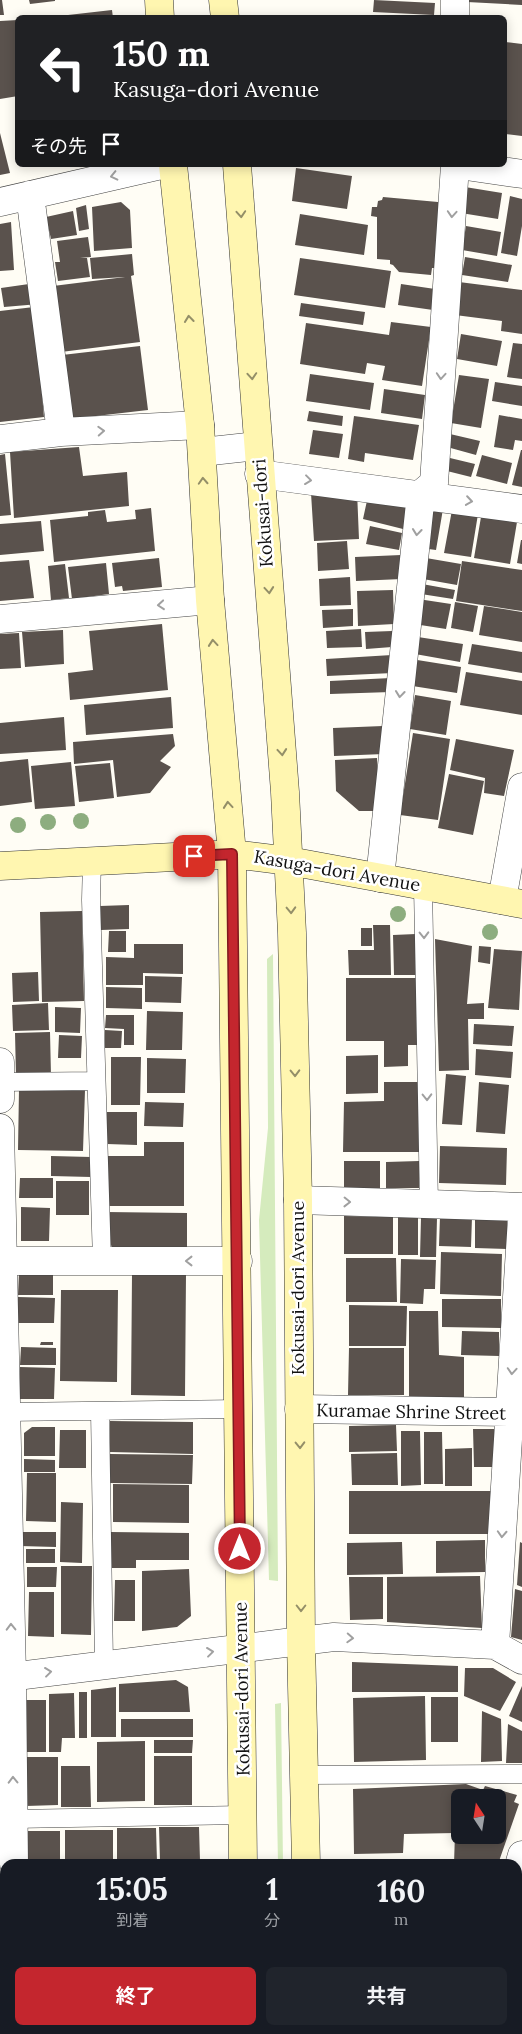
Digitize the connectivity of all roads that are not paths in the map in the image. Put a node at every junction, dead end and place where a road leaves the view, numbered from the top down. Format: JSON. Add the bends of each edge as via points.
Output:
{"nodes":[{"id":1,"x":159,"y":0,"type":"edge"},
{"id":2,"x":223,"y":0,"type":"edge"},
{"id":3,"x":455,"y":0,"type":"edge"},
{"id":4,"x":160,"y":15,"type":"edge"},
{"id":5,"x":225,"y":15,"type":"edge"},
{"id":6,"x":455,"y":15,"type":"edge"},
{"id":7,"x":152,"y":167,"type":"edge"},
{"id":8,"x":173,"y":167,"type":"edge"},
{"id":9,"x":237,"y":167,"type":"edge"},
{"id":10,"x":455,"y":167,"type":"edge"},
{"id":11,"x":473,"y":167,"type":"edge"},
{"id":12,"x":522,"y":174,"type":"edge"},
{"id":13,"x":30,"y":195,"type":"junction"},
{"id":14,"x":0,"y":202,"type":"edge"},
{"id":15,"x":61,"y":432,"type":"junction"},
{"id":16,"x":201,"y":438,"type":"junction"},
{"id":17,"x":0,"y":439,"type":"edge"},
{"id":18,"x":257,"y":446,"type":"junction"},
{"id":19,"x":259,"y":474,"type":"junction"},
{"id":20,"x":421,"y":494,"type":"junction"},
{"id":21,"x":522,"y":509,"type":"edge"},
{"id":22,"x":210,"y":600,"type":"junction"},
{"id":23,"x":0,"y":619,"type":"edge"},
{"id":24,"x":522,"y":787,"type":"edge"},
{"id":25,"x":232,"y":854,"type":"junction"},
{"id":26,"x":92,"y":860,"type":"junction"},
{"id":27,"x":289,"y":862,"type":"junction"},
{"id":28,"x":0,"y":866,"type":"edge"},
{"id":29,"x":380,"y":878,"type":"junction"},
{"id":30,"x":423,"y":886,"type":"junction"},
{"id":31,"x":512,"y":902,"type":"edge"},
{"id":32,"x":0,"y":1062,"type":"edge"},
{"id":33,"x":96,"y":1081,"type":"junction"},
{"id":34,"x":0,"y":1082,"type":"edge"},
{"id":35,"x":0,"y":1099,"type":"edge"},
{"id":36,"x":0,"y":1128,"type":"edge"},
{"id":37,"x":298,"y":1200,"type":"junction"},
{"id":38,"x":429,"y":1204,"type":"junction"},
{"id":39,"x":522,"y":1207,"type":"edge"},
{"id":40,"x":522,"y":1218,"type":"edge"},
{"id":41,"x":2,"y":1261,"type":"edge"},
{"id":42,"x":102,"y":1261,"type":"junction"},
{"id":43,"x":238,"y":1261,"type":"junction"},
{"id":44,"x":299,"y":1409,"type":"junction"},
{"id":45,"x":239,"y":1410,"type":"junction"},
{"id":46,"x":100,"y":1411,"type":"junction"},
{"id":47,"x":6,"y":1412,"type":"junction"},
{"id":48,"x":515,"y":1415,"type":"edge"},
{"id":49,"x":3,"y":1454,"type":"edge"},
{"id":50,"x":301,"y":1641,"type":"junction"},
{"id":51,"x":495,"y":1645,"type":"junction"},
{"id":52,"x":241,"y":1648,"type":"junction"},
{"id":53,"x":522,"y":1660,"type":"edge"},
{"id":54,"x":104,"y":1665,"type":"junction"},
{"id":55,"x":6,"y":1677,"type":"edge"},
{"id":56,"x":522,"y":1774,"type":"edge"},
{"id":57,"x":304,"y":1776,"type":"junction"},
{"id":58,"x":243,"y":1815,"type":"junction"},
{"id":59,"x":13,"y":1819,"type":"junction"},
{"id":60,"x":14,"y":1859,"type":"edge"},
{"id":61,"x":244,"y":1859,"type":"edge"},
{"id":62,"x":306,"y":1859,"type":"edge"}],
"edges":[{"from":1,"to":4,"type":"main road"},
{"from":2,"to":5,"type":"main road"},
{"from":3,"to":6,"type":"street"},
{"from":7,"to":13,"type":"street","one_way":true},
{"from":16,"to":8,"type":"main road","one_way":true},
{"from":9,"to":18,"type":"main road","name":"Kokusai-dori","one_way":true},
{"from":10,"to":20,"type":"street","one_way":true,"via":[[434,483]]},
{"from":11,"to":12,"type":"street"},
{"from":13,"to":14,"type":"street"},
{"from":13,"to":15,"type":"street"},
{"from":15,"to":16,"type":"street","one_way":true},
{"from":15,"to":17,"type":"street"},
{"from":16,"to":18,"type":"street"},
{"from":22,"to":16,"type":"main road","one_way":true},
{"from":18,"to":19,"type":"main road","name":"Kokusai-dori"},
{"from":19,"to":20,"type":"street","one_way":true},
{"from":19,"to":27,"type":"main road","name":"Kokusai-dori","one_way":true},
{"from":20,"to":21,"type":"street","one_way":true},
{"from":20,"to":29,"type":"street","one_way":true},
{"from":22,"to":23,"type":"street","one_way":true},
{"from":25,"to":22,"type":"main road","one_way":true},
{"from":24,"to":31,"type":"street"},
{"from":25,"to":26,"type":"main road","name":"Kasuga-dori Avenue"},
{"from":25,"to":27,"type":"main road","name":"Kasuga-dori Avenue"},
{"from":25,"to":43,"type":"main road","name":"Kokusai-dori Avenue"},
{"from":26,"to":28,"type":"main road","name":"Kasuga-dori Avenue"},
{"from":26,"to":33,"type":"lane"},
{"from":27,"to":29,"type":"main road","name":"Kasuga-dori Avenue"},
{"from":27,"to":37,"type":"main road","name":"Kokusai-dori Avenue","one_way":true},
{"from":29,"to":30,"type":"main road","name":"Kasuga-dori Avenue"},
{"from":30,"to":31,"type":"main road","name":"Kasuga-dori Avenue"},
{"from":30,"to":38,"type":"lane","one_way":true},
{"from":32,"to":34,"type":"street"},
{"from":33,"to":34,"type":"lane"},
{"from":33,"to":42,"type":"lane"},
{"from":34,"to":35,"type":"street"},
{"from":36,"to":41,"type":"street"},
{"from":37,"to":38,"type":"street","one_way":true},
{"from":37,"to":44,"type":"main road","name":"Kokusai-dori Avenue"},
{"from":38,"to":39,"type":"street"},
{"from":40,"to":48,"type":"street","one_way":true},
{"from":41,"to":42,"type":"street"},
{"from":41,"to":47,"type":"street"},
{"from":43,"to":42,"type":"street","one_way":true},
{"from":43,"to":45,"type":"main road","name":"Kokusai-dori Avenue"},
{"from":44,"to":48,"type":"street","name":"Kuramae Shrine Street"},
{"from":44,"to":50,"type":"main road","name":"Kokusai-dori Avenue","one_way":true},
{"from":45,"to":46,"type":"lane"},
{"from":45,"to":52,"type":"main road","name":"Kokusai-dori Avenue"},
{"from":46,"to":47,"type":"lane"},
{"from":46,"to":54,"type":"lane"},
{"from":47,"to":49,"type":"street"},
{"from":48,"to":51,"type":"street","one_way":true},
{"from":55,"to":49,"type":"street","one_way":true},
{"from":50,"to":51,"type":"street","one_way":true,"via":[[334,1637]]},
{"from":50,"to":52,"type":"street"},
{"from":50,"to":57,"type":"main road","name":"Kokusai-dori Avenue"},
{"from":51,"to":53,"type":"street"},
{"from":54,"to":52,"type":"street","one_way":true},
{"from":52,"to":58,"type":"main road","name":"Kokusai-dori Avenue"},
{"from":55,"to":54,"type":"street","one_way":true},
{"from":59,"to":55,"type":"street","one_way":true},
{"from":56,"to":57,"type":"lane"},
{"from":57,"to":62,"type":"main road","name":"Kokusai-dori Avenue"},
{"from":58,"to":59,"type":"lane"},
{"from":58,"to":61,"type":"main road","name":"Kokusai-dori Avenue"},
{"from":59,"to":60,"type":"street"}]}
